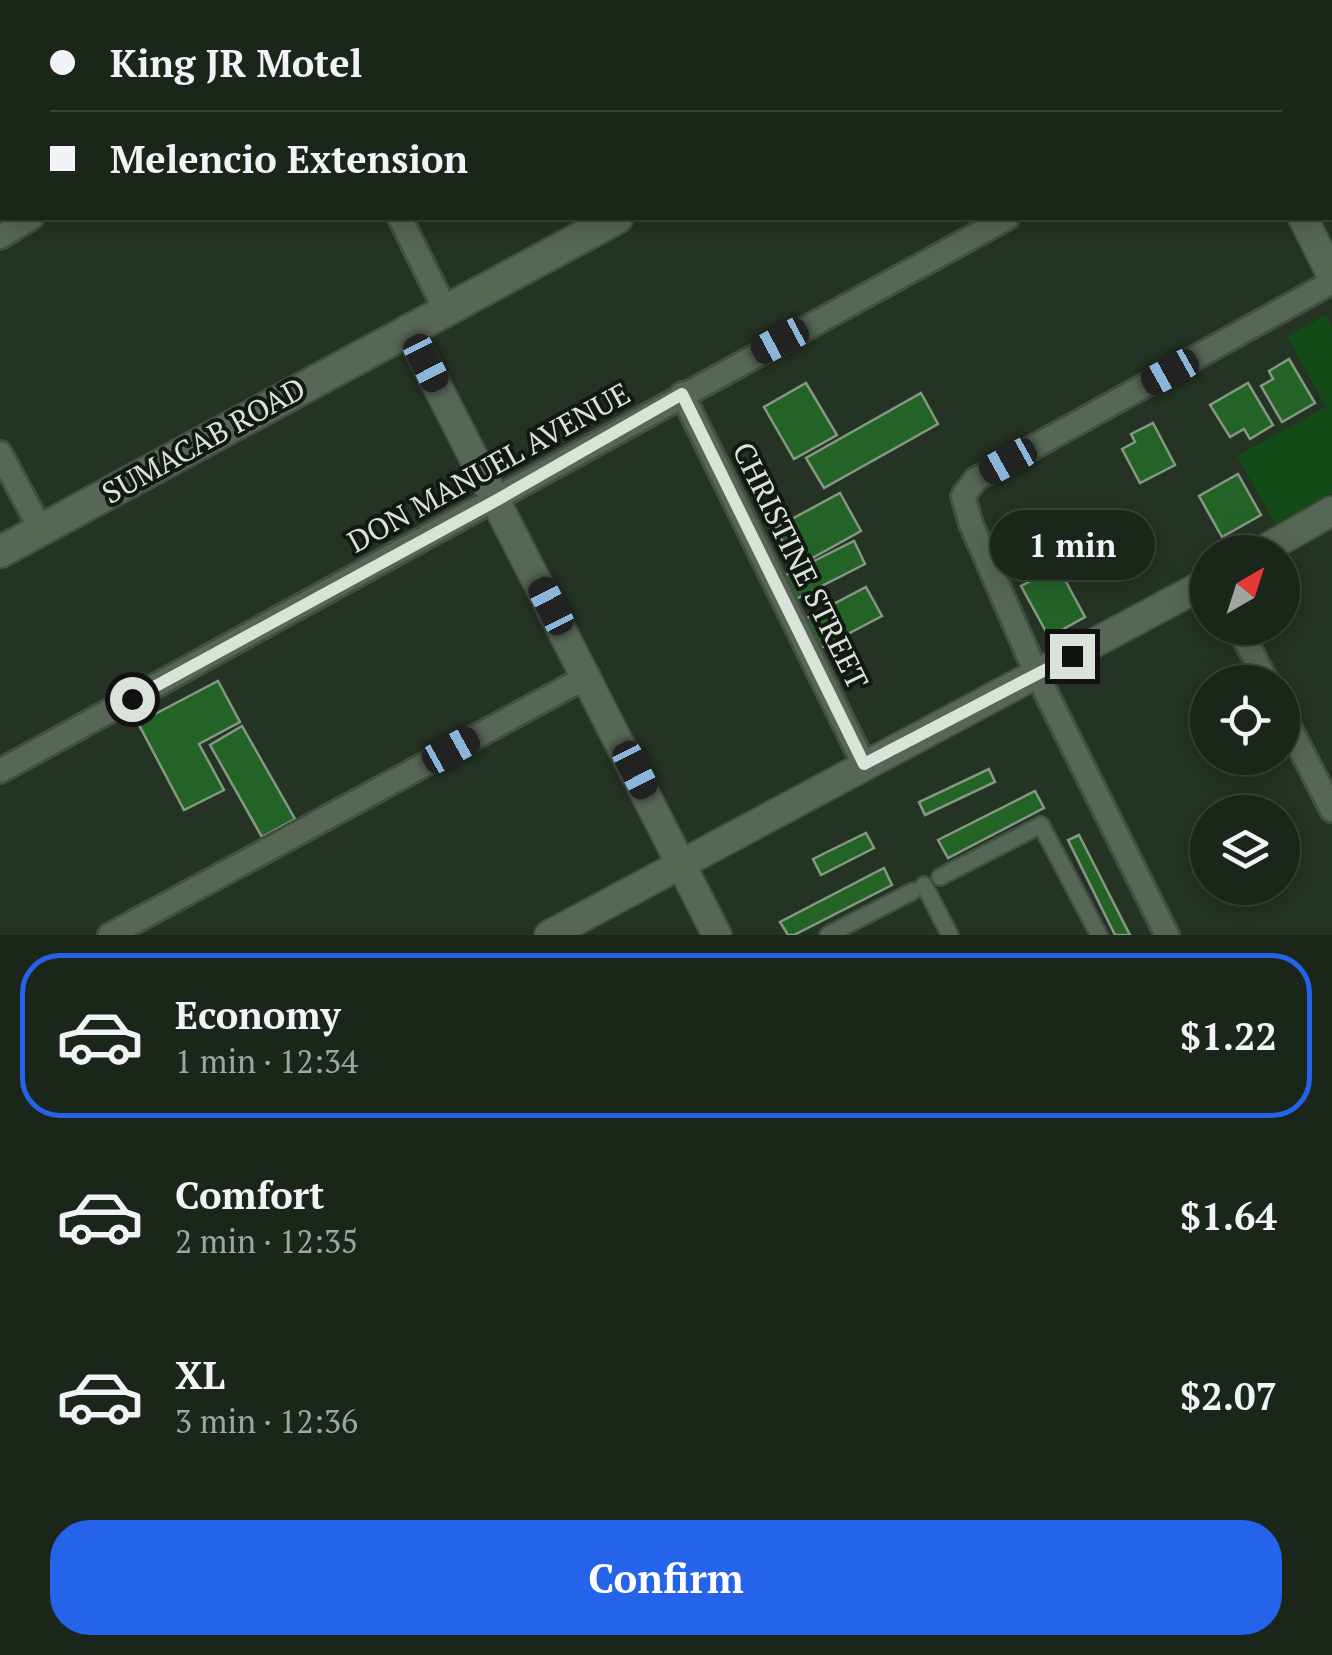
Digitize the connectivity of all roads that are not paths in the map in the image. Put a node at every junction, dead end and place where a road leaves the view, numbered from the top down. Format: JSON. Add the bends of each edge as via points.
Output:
{"nodes":[{"id":1,"x":28,"y":220,"type":"edge"},
{"id":2,"x":401,"y":220,"type":"edge"},
{"id":3,"x":613,"y":220,"type":"edge"},
{"id":4,"x":1003,"y":220,"type":"edge"},
{"id":5,"x":1304,"y":220,"type":"edge"},
{"id":6,"x":0,"y":237,"type":"edge"},
{"id":7,"x":1332,"y":279,"type":"edge"},
{"id":8,"x":445,"y":309,"type":"junction"},
{"id":9,"x":408,"y":329,"type":"junction"},
{"id":10,"x":682,"y":394,"type":"junction"},
{"id":11,"x":0,"y":453,"type":"edge"},
{"id":12,"x":497,"y":500,"type":"junction"},
{"id":13,"x":1332,"y":511,"type":"edge"},
{"id":14,"x":41,"y":530,"type":"junction"},
{"id":15,"x":1290,"y":535,"type":"edge"},
{"id":16,"x":0,"y":552,"type":"edge"},
{"id":17,"x":1190,"y":592,"type":"edge"},
{"id":18,"x":1037,"y":675,"type":"junction"},
{"id":19,"x":588,"y":676,"type":"junction"},
{"id":20,"x":1300,"y":749,"type":"edge"},
{"id":21,"x":864,"y":764,"type":"junction"},
{"id":22,"x":0,"y":771,"type":"edge"},
{"id":23,"x":1332,"y":810,"type":"edge"},
{"id":24,"x":682,"y":863,"type":"junction"},
{"id":25,"x":940,"y":877,"type":"dead end"},
{"id":26,"x":110,"y":935,"type":"edge"},
{"id":27,"x":549,"y":935,"type":"edge"},
{"id":28,"x":717,"y":935,"type":"edge"},
{"id":29,"x":828,"y":935,"type":"edge"},
{"id":30,"x":950,"y":935,"type":"edge"},
{"id":31,"x":1099,"y":935,"type":"edge"},
{"id":32,"x":1167,"y":935,"type":"edge"}],
"edges":[{"from":1,"to":6,"type":"street"},
{"from":2,"to":8,"type":"street"},
{"from":3,"to":8,"type":"main road","name":"SUMACAB ROAD"},
{"from":4,"to":10,"type":"street","name":"DON MANUEL AVENUE"},
{"from":5,"to":7,"type":"street"},
{"from":7,"to":18,"type":"street","via":[[970,487],[964,496],[971,524]]},
{"from":8,"to":9,"type":"main road","name":"SUMACAB ROAD"},
{"from":9,"to":12,"type":"street"},
{"from":9,"to":14,"type":"main road","name":"SUMACAB ROAD"},
{"from":10,"to":12,"type":"street","name":"DON MANUEL AVENUE"},
{"from":10,"to":21,"type":"street","name":"CHRISTINE STREET"},
{"from":11,"to":14,"type":"street"},
{"from":12,"to":19,"type":"street"},
{"from":12,"to":22,"type":"street","name":"DON MANUEL AVENUE"},
{"from":13,"to":15,"type":"street"},
{"from":14,"to":16,"type":"main road","name":"SUMACAB ROAD"},
{"from":17,"to":18,"type":"street"},
{"from":18,"to":21,"type":"street"},
{"from":18,"to":32,"type":"street"},
{"from":19,"to":24,"type":"street"},
{"from":19,"to":26,"type":"street"},
{"from":20,"to":23,"type":"street"},
{"from":21,"to":24,"type":"street"},
{"from":24,"to":27,"type":"street"},
{"from":24,"to":28,"type":"street"},
{"from":25,"to":31,"type":"street","via":[[1042,825]]},
{"from":29,"to":30,"type":"street","via":[[918,888]]}]}
